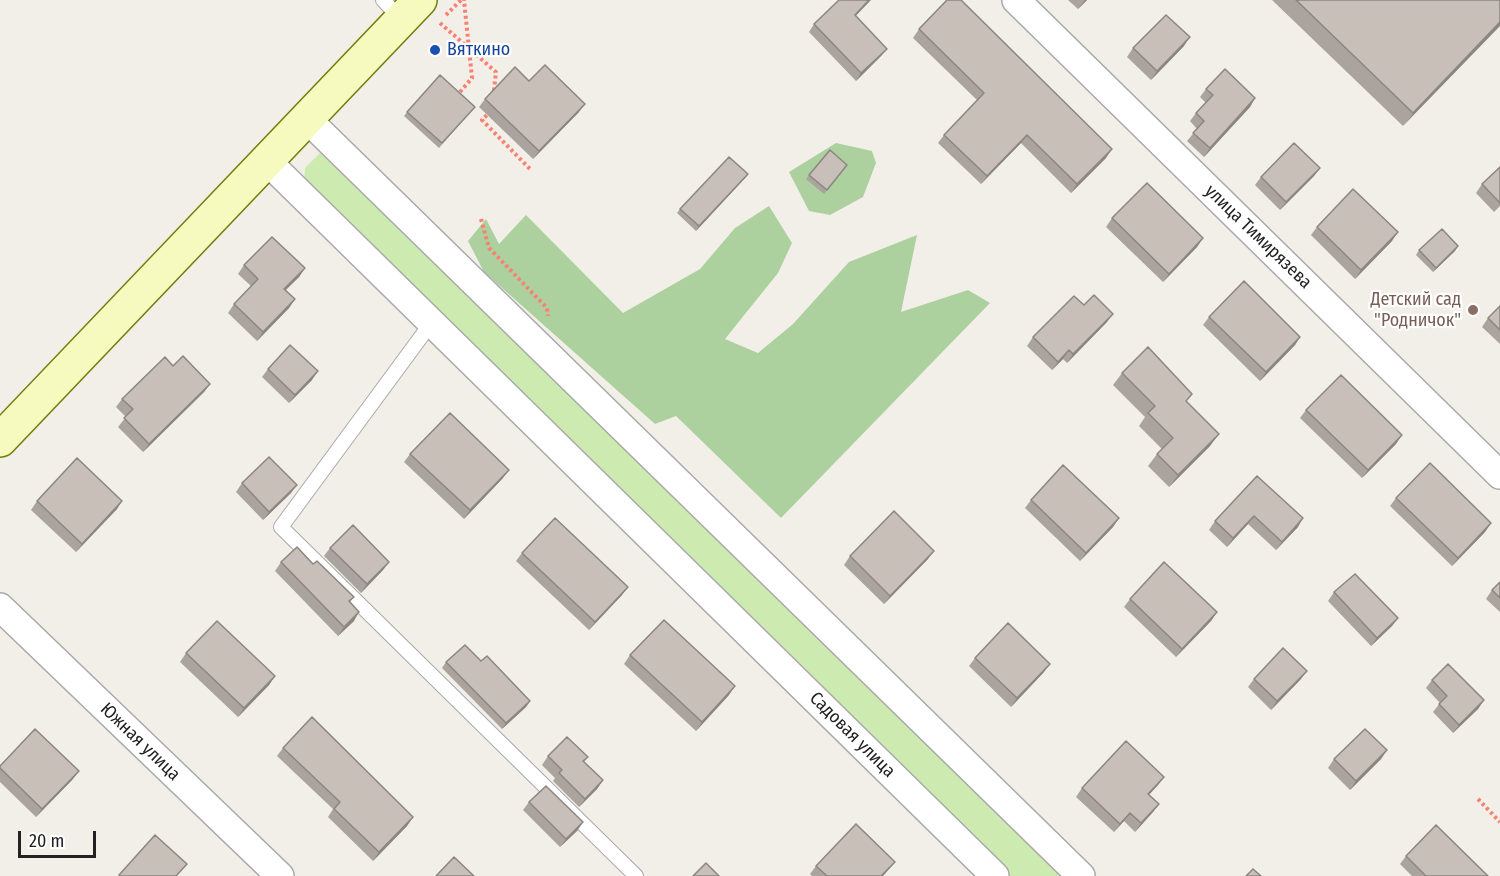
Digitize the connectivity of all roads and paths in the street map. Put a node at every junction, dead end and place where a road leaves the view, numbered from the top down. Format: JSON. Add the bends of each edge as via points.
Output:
{"nodes":[{"id":1,"x":464,"y":0,"type":"edge"},
{"id":2,"x":1016,"y":0,"type":"edge"},
{"id":3,"x":411,"y":10,"type":"edge"},
{"id":4,"x":469,"y":48,"type":"junction"},
{"id":5,"x":460,"y":92,"type":"edge"},
{"id":6,"x":501,"y":100,"type":"edge"},
{"id":7,"x":495,"y":107,"type":"edge"},
{"id":8,"x":307,"y":119,"type":"junction"},
{"id":9,"x":266,"y":160,"type":"junction"},
{"id":10,"x":530,"y":169,"type":"dead end"},
{"id":11,"x":481,"y":219,"type":"dead end"},
{"id":12,"x":547,"y":308,"type":"dead end"},
{"id":13,"x":432,"y":322,"type":"junction"},
{"id":14,"x":0,"y":440,"type":"edge"},
{"id":15,"x":1500,"y":475,"type":"edge"},
{"id":16,"x":0,"y":607,"type":"edge"},
{"id":17,"x":1478,"y":800,"type":"dead end"},
{"id":18,"x":1500,"y":822,"type":"edge"},
{"id":19,"x":280,"y":876,"type":"edge"},
{"id":20,"x":636,"y":876,"type":"edge"},
{"id":21,"x":995,"y":876,"type":"edge"},
{"id":22,"x":1081,"y":876,"type":"edge"}],
"edges":[{"from":1,"to":4,"type":"path"},
{"from":2,"to":15,"type":"street","name":"улица Тимирязева"},
{"from":3,"to":4,"type":"path"},
{"from":3,"to":8,"type":"street"},
{"from":4,"to":5,"type":"path","via":[[472,78]]},
{"from":4,"to":6,"type":"path","via":[[496,72],[494,90]]},
{"from":7,"to":10,"type":"path","via":[[482,120]]},
{"from":8,"to":9,"type":"street"},
{"from":8,"to":22,"type":"street"},
{"from":9,"to":13,"type":"street","name":"Садовая улица"},
{"from":9,"to":14,"type":"street"},
{"from":11,"to":12,"type":"path","via":[[489,248]]},
{"from":13,"to":20,"type":"lane","via":[[281,527]]},
{"from":13,"to":21,"type":"street","name":"Садовая улица"},
{"from":16,"to":19,"type":"street","name":"Южная улица"},
{"from":17,"to":18,"type":"path"}]}
